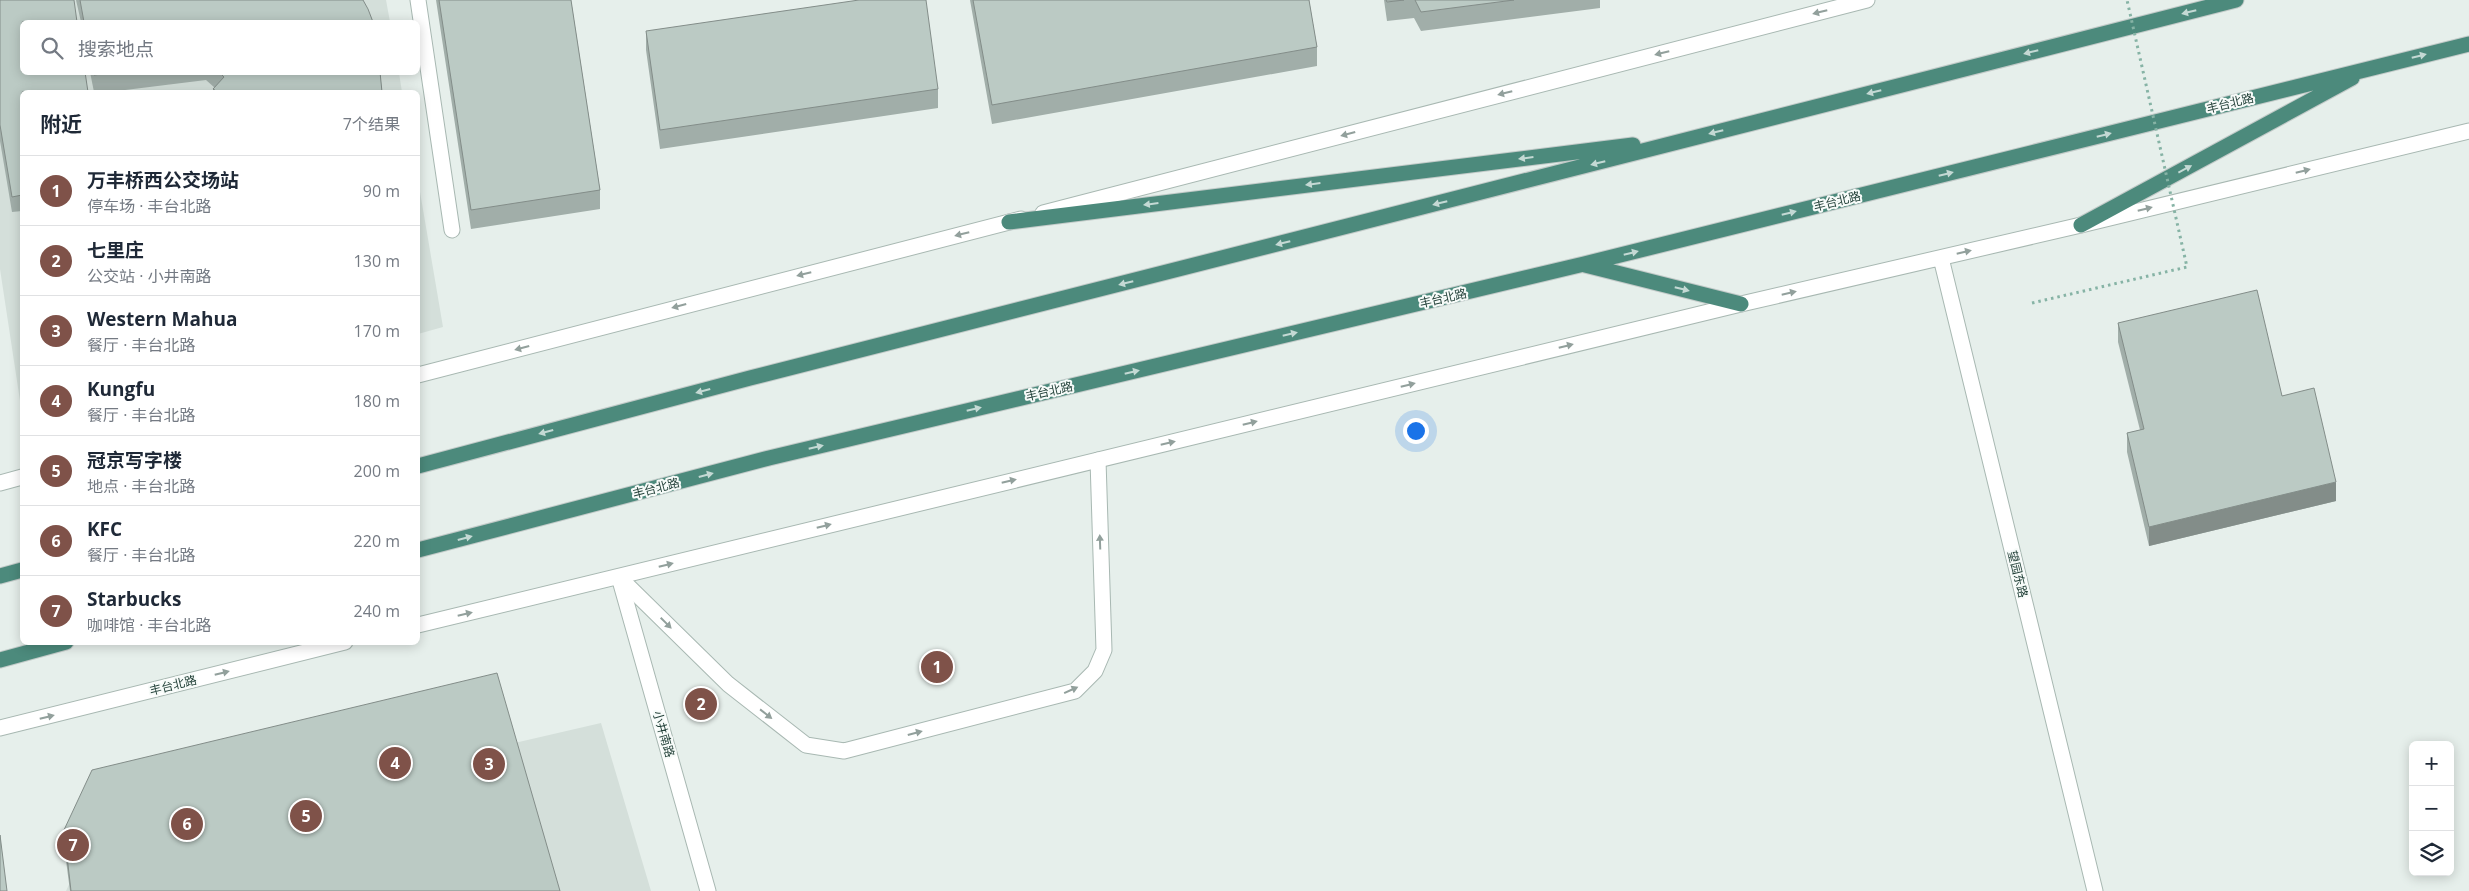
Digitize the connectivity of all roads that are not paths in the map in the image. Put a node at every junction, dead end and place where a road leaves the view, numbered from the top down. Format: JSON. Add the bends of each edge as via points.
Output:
{"nodes":[{"id":1,"x":418,"y":0,"type":"edge"},
{"id":2,"x":1867,"y":0,"type":"edge"},
{"id":3,"x":2236,"y":0,"type":"edge"},
{"id":4,"x":2469,"y":44,"type":"edge"},
{"id":5,"x":2371,"y":68,"type":"junction"},
{"id":6,"x":2469,"y":131,"type":"edge"},
{"id":7,"x":1696,"y":138,"type":"junction"},
{"id":8,"x":1009,"y":222,"type":"junction"},
{"id":9,"x":2081,"y":225,"type":"junction"},
{"id":10,"x":452,"y":230,"type":"dead end"},
{"id":11,"x":1941,"y":258,"type":"junction"},
{"id":12,"x":1584,"y":264,"type":"junction"},
{"id":13,"x":1742,"y":304,"type":"junction"},
{"id":14,"x":420,"y":374,"type":"edge"},
{"id":15,"x":1098,"y":460,"type":"junction"},
{"id":16,"x":420,"y":465,"type":"edge"},
{"id":17,"x":20,"y":478,"type":"edge"},
{"id":18,"x":0,"y":483,"type":"edge"},
{"id":19,"x":420,"y":549,"type":"edge"},
{"id":20,"x":20,"y":571,"type":"edge"},
{"id":21,"x":0,"y":576,"type":"edge"},
{"id":22,"x":619,"y":577,"type":"junction"},
{"id":23,"x":420,"y":625,"type":"edge"},
{"id":24,"x":55,"y":645,"type":"edge"},
{"id":25,"x":334,"y":645,"type":"edge"},
{"id":26,"x":0,"y":660,"type":"edge"},
{"id":27,"x":0,"y":728,"type":"edge"},
{"id":28,"x":708,"y":891,"type":"edge"},
{"id":29,"x":2095,"y":891,"type":"edge"}],
"edges":[{"from":1,"to":10,"type":"street"},
{"from":2,"to":8,"type":"street","one_way":true},
{"from":3,"to":7,"type":"highway","one_way":true},
{"from":5,"to":4,"type":"highway","name":"丰台北路","one_way":true},
{"from":9,"to":5,"type":"highway","one_way":true},
{"from":12,"to":5,"type":"highway","name":"丰台北路","one_way":true},
{"from":9,"to":6,"type":"street","one_way":true},
{"from":7,"to":8,"type":"highway","one_way":true},
{"from":7,"to":16,"type":"highway","one_way":true,"via":[[750,378]]},
{"from":8,"to":14,"type":"street","one_way":true},
{"from":11,"to":9,"type":"street","one_way":true},
{"from":13,"to":11,"type":"street","one_way":true},
{"from":11,"to":29,"type":"street","name":"望园东路"},
{"from":12,"to":13,"type":"highway","one_way":true},
{"from":19,"to":12,"type":"highway","name":"丰台北路","one_way":true,"via":[[769,458]]},
{"from":15,"to":13,"type":"street","one_way":true},
{"from":22,"to":15,"type":"street","one_way":true},
{"from":22,"to":15,"type":"street","one_way":true,"via":[[728,684],[790,733],[806,745],[844,751],[1075,690],[1095,671],[1104,650]]},
{"from":17,"to":18,"type":"street"},
{"from":20,"to":21,"type":"highway"},
{"from":23,"to":22,"type":"street","one_way":true},
{"from":22,"to":28,"type":"street","name":"小井南路"},
{"from":24,"to":26,"type":"highway"},
{"from":27,"to":25,"type":"street","name":"丰台北路","one_way":true}]}
